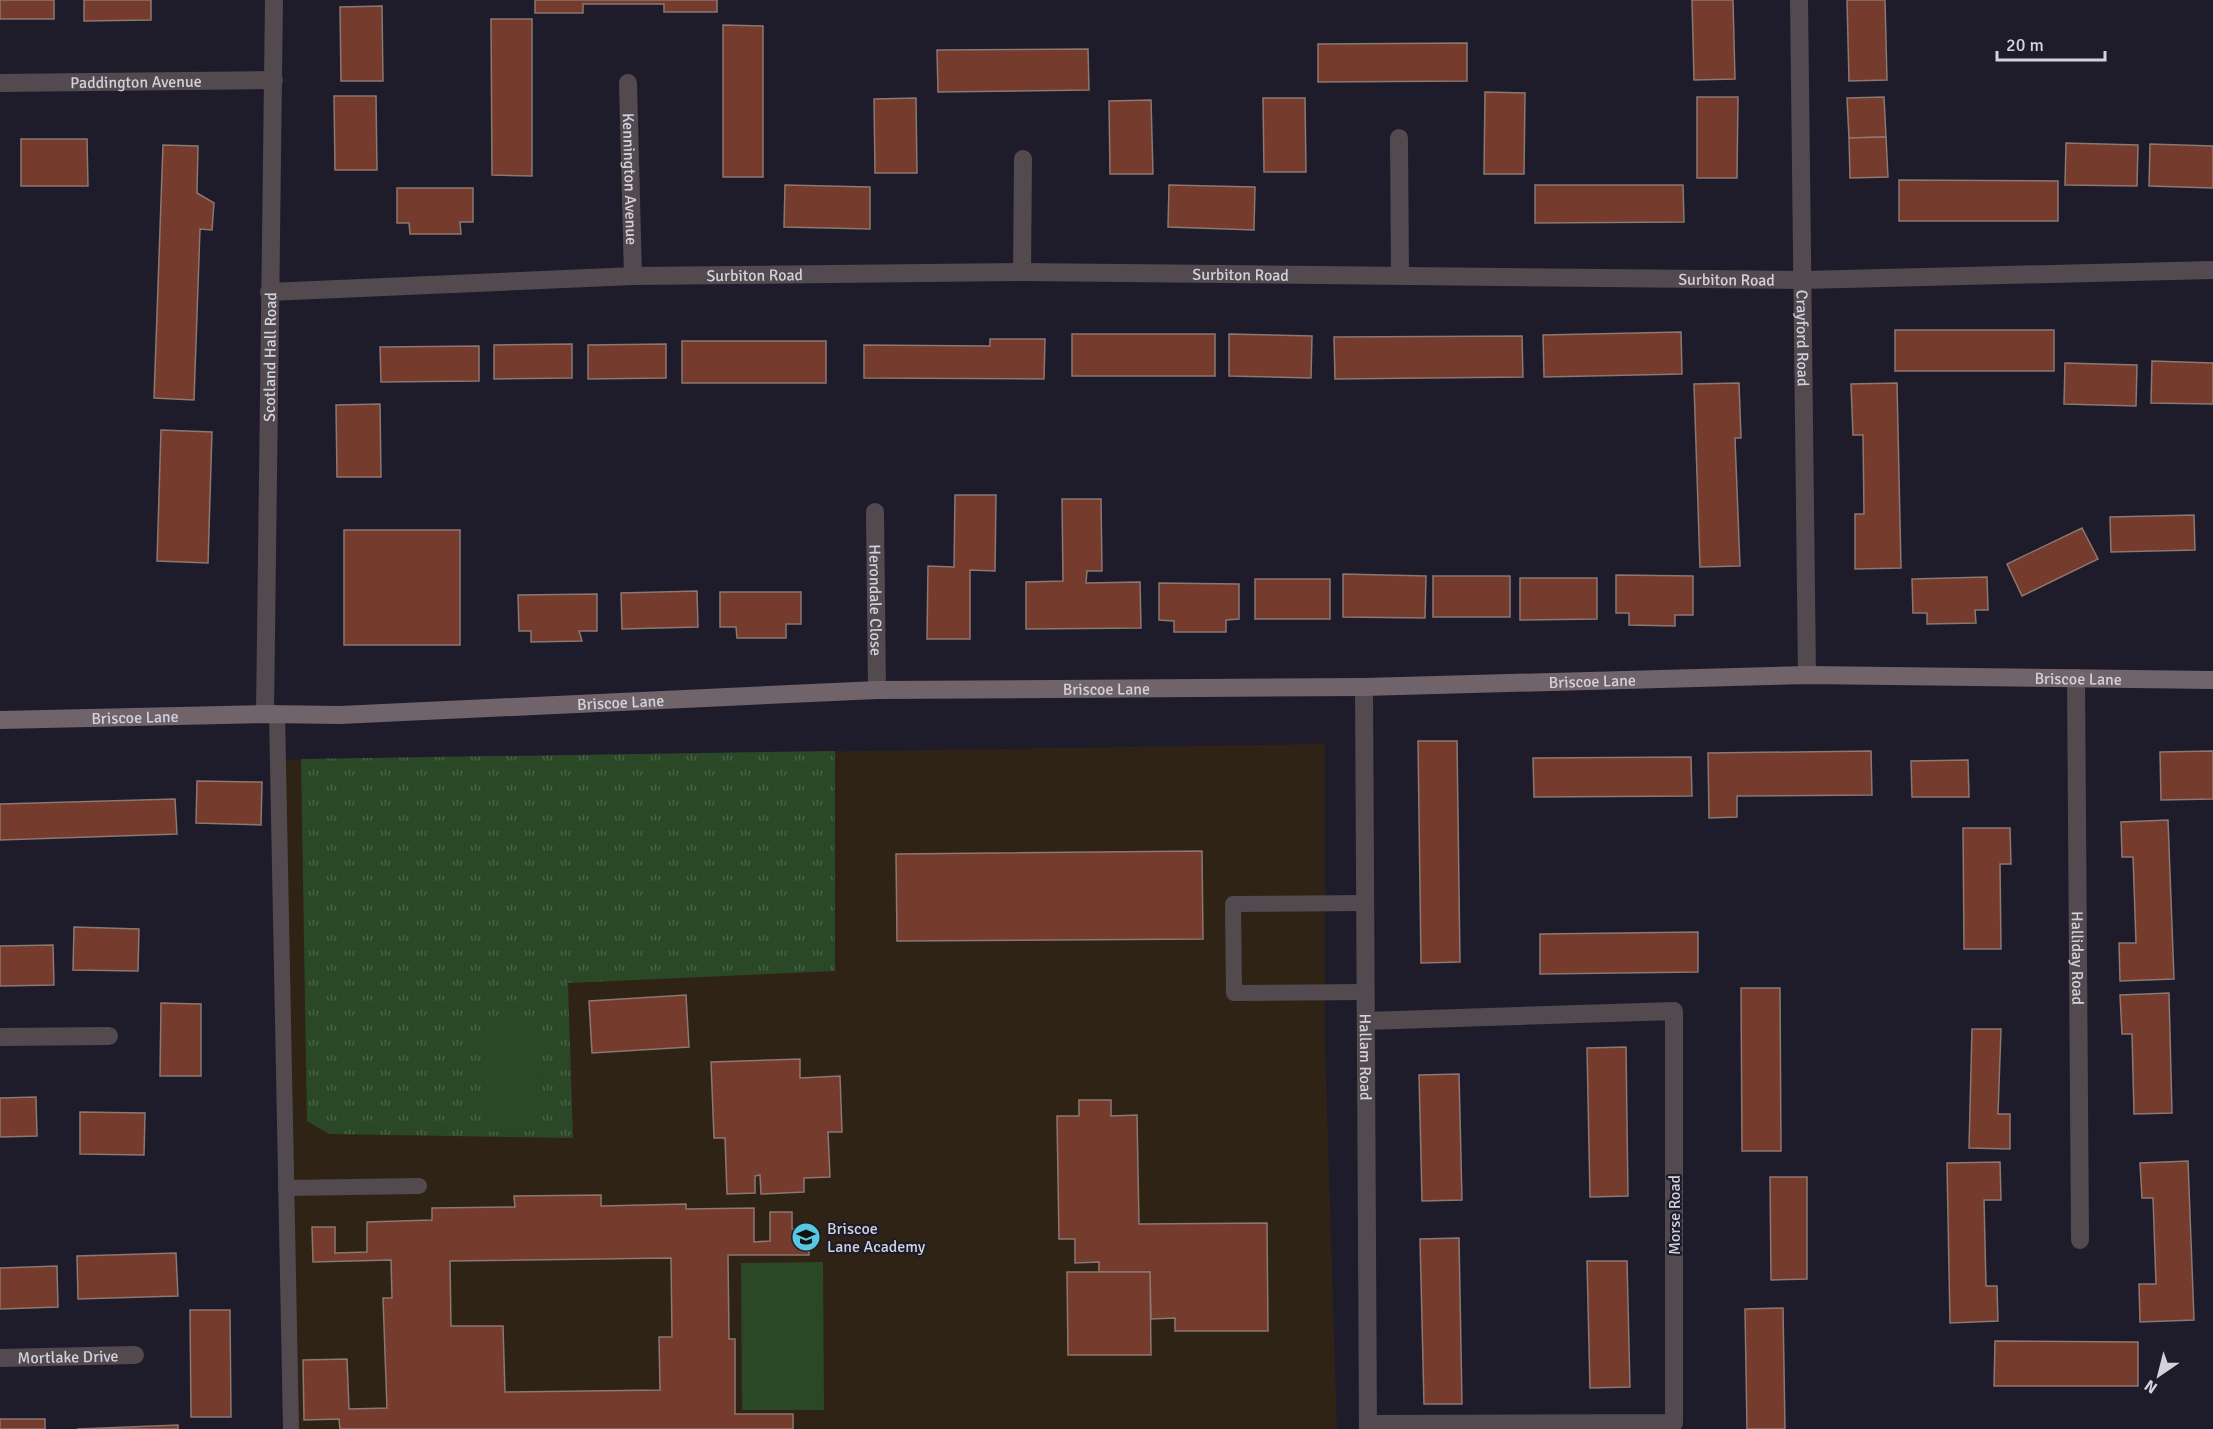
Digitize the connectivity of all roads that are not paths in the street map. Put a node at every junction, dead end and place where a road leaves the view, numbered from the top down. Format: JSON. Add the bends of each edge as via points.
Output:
{"nodes":[{"id":1,"x":274,"y":0,"type":"edge"},
{"id":2,"x":1799,"y":0,"type":"edge"},
{"id":3,"x":274,"y":80,"type":"junction"},
{"id":4,"x":0,"y":82,"type":"edge"},
{"id":5,"x":628,"y":83,"type":"dead end"},
{"id":6,"x":1400,"y":138,"type":"dead end"},
{"id":7,"x":1023,"y":159,"type":"dead end"},
{"id":8,"x":2213,"y":270,"type":"edge"},
{"id":9,"x":1022,"y":272,"type":"junction"},
{"id":10,"x":633,"y":276,"type":"junction"},
{"id":11,"x":1400,"y":276,"type":"junction"},
{"id":12,"x":1803,"y":280,"type":"junction"},
{"id":13,"x":269,"y":292,"type":"junction"},
{"id":14,"x":875,"y":512,"type":"dead end"},
{"id":15,"x":1807,"y":675,"type":"junction"},
{"id":16,"x":2076,"y":678,"type":"junction"},
{"id":17,"x":2213,"y":680,"type":"edge"},
{"id":18,"x":1364,"y":687,"type":"junction"},
{"id":19,"x":877,"y":690,"type":"junction"},
{"id":20,"x":271,"y":714,"type":"junction"},
{"id":21,"x":0,"y":720,"type":"edge"},
{"id":22,"x":1365,"y":903,"type":"junction"},
{"id":23,"x":1366,"y":992,"type":"junction"},
{"id":24,"x":1366,"y":1021,"type":"junction"},
{"id":25,"x":109,"y":1036,"type":"dead end"},
{"id":26,"x":0,"y":1037,"type":"edge"},
{"id":27,"x":419,"y":1186,"type":"dead end"},
{"id":28,"x":286,"y":1188,"type":"junction"},
{"id":29,"x":2080,"y":1240,"type":"dead end"},
{"id":30,"x":135,"y":1355,"type":"dead end"},
{"id":31,"x":0,"y":1358,"type":"edge"},
{"id":32,"x":1368,"y":1426,"type":"edge"},
{"id":33,"x":291,"y":1429,"type":"edge"}],
"edges":[{"from":1,"to":3,"type":"street","name":"Scotland Hall Road"},
{"from":2,"to":12,"type":"street","name":"Crayford Road"},
{"from":3,"to":4,"type":"street","name":"Paddington Avenue"},
{"from":3,"to":13,"type":"street","name":"Scotland Hall Road"},
{"from":5,"to":10,"type":"street","name":"Kennington Avenue"},
{"from":6,"to":11,"type":"street"},
{"from":7,"to":9,"type":"street"},
{"from":8,"to":12,"type":"street","name":"Surbiton Road"},
{"from":9,"to":10,"type":"street","name":"Surbiton Road"},
{"from":9,"to":11,"type":"street","name":"Surbiton Road"},
{"from":10,"to":13,"type":"street","name":"Surbiton Road"},
{"from":11,"to":12,"type":"street","name":"Surbiton Road"},
{"from":12,"to":15,"type":"street","name":"Crayford Road"},
{"from":13,"to":20,"type":"street","name":"Scotland Hall Road"},
{"from":14,"to":19,"type":"street","name":"Herondale Close"},
{"from":15,"to":16,"type":"street","name":"Briscoe Lane"},
{"from":15,"to":18,"type":"street","name":"Briscoe Lane"},
{"from":16,"to":17,"type":"street","name":"Briscoe Lane"},
{"from":16,"to":29,"type":"street","name":"Halliday Road"},
{"from":18,"to":19,"type":"street","name":"Briscoe Lane"},
{"from":18,"to":22,"type":"street","name":"Hallam Road"},
{"from":19,"to":20,"type":"street","name":"Briscoe Lane","via":[[340,715]]},
{"from":20,"to":21,"type":"street","name":"Briscoe Lane"},
{"from":20,"to":28,"type":"lane"},
{"from":22,"to":23,"type":"street","name":"Hallam Road"},
{"from":22,"to":23,"type":"lane","via":[[1233,904],[1233,993]]},
{"from":23,"to":24,"type":"street","name":"Hallam Road"},
{"from":24,"to":32,"type":"street","name":"Hallam Road"},
{"from":24,"to":32,"type":"street","name":"Morse Road","via":[[1674,1011],[1674,1423]]},
{"from":25,"to":26,"type":"street"},
{"from":27,"to":28,"type":"lane"},
{"from":28,"to":33,"type":"lane"},
{"from":30,"to":31,"type":"street","name":"Mortlake Drive"}]}
